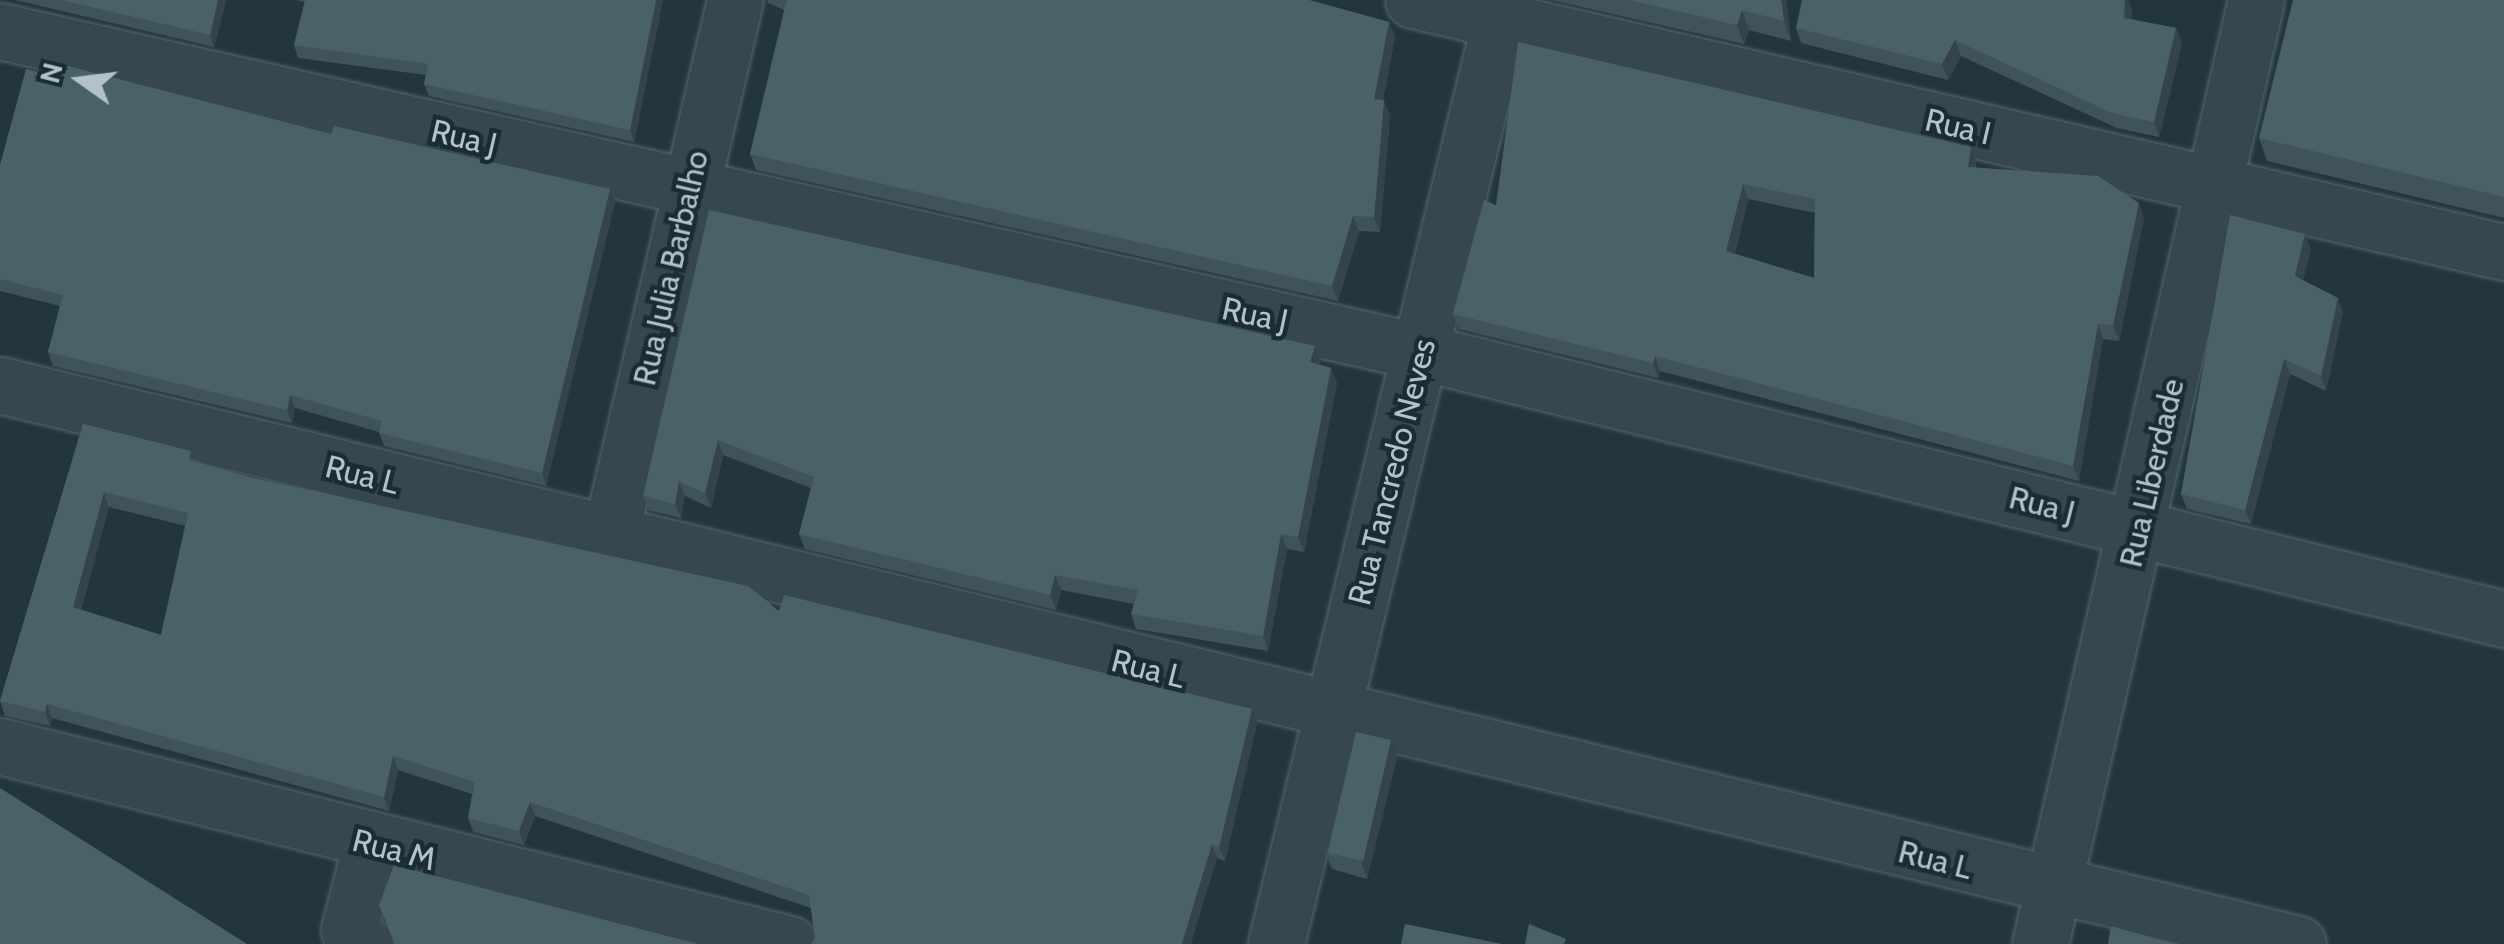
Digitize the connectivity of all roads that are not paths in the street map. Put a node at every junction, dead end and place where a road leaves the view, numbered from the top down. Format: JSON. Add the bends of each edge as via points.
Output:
{"nodes":[{"id":1,"x":734,"y":0,"type":"edge"},
{"id":2,"x":1412,"y":0,"type":"edge"},
{"id":3,"x":2256,"y":0,"type":"edge"},
{"id":4,"x":1503,"y":11,"type":"edge"},
{"id":5,"x":0,"y":32,"type":"edge"},
{"id":6,"x":2216,"y":186,"type":"junction"},
{"id":7,"x":688,"y":190,"type":"junction"},
{"id":8,"x":2504,"y":252,"type":"edge"},
{"id":9,"x":1422,"y":352,"type":"junction"},
{"id":10,"x":0,"y":385,"type":"edge"},
{"id":11,"x":2141,"y":529,"type":"junction"},
{"id":12,"x":610,"y":536,"type":"junction"},
{"id":13,"x":2504,"y":619,"type":"edge"},
{"id":14,"x":1332,"y":714,"type":"junction"},
{"id":15,"x":0,"y":746,"type":"edge"},
{"id":16,"x":371,"y":845,"type":"junction"},
{"id":17,"x":2054,"y":888,"type":"junction"},
{"id":18,"x":365,"y":944,"type":"edge"},
{"id":19,"x":790,"y":944,"type":"edge"},
{"id":20,"x":1276,"y":944,"type":"edge"},
{"id":21,"x":2040,"y":944,"type":"edge"},
{"id":22,"x":2298,"y":944,"type":"edge"}],
"edges":[{"from":1,"to":7,"type":"street","name":"Rua Julia Barbalho"},
{"from":2,"to":4,"type":"street","name":"Rua I"},
{"from":3,"to":6,"type":"street","name":"Rua Liberdade"},
{"from":4,"to":6,"type":"street","name":"Rua I"},
{"from":4,"to":9,"type":"street","name":"Rua Tancredo Neves"},
{"from":5,"to":7,"type":"street","name":"Rua J"},
{"from":6,"to":8,"type":"street","name":"Rua I"},
{"from":6,"to":11,"type":"street","name":"Rua Liberdade"},
{"from":7,"to":9,"type":"street","name":"Rua J"},
{"from":7,"to":12,"type":"street","name":"Rua Julia Barbalho"},
{"from":9,"to":11,"type":"street","name":"Rua J"},
{"from":9,"to":14,"type":"street","name":"Rua Tancredo Neves"},
{"from":10,"to":12,"type":"street","name":"Rua L"},
{"from":11,"to":13,"type":"street","name":"Rua J"},
{"from":11,"to":17,"type":"street","name":"Rua Liberdade"},
{"from":12,"to":14,"type":"street","name":"Rua L"},
{"from":14,"to":17,"type":"street","name":"Rua L"},
{"from":14,"to":20,"type":"street","name":"Rua Tancredo Neves"},
{"from":15,"to":16,"type":"street","name":"Rua M"},
{"from":16,"to":18,"type":"street","via":[[349,930]]},
{"from":16,"to":19,"type":"street","name":"Rua M"},
{"from":17,"to":21,"type":"street","name":"Rua Liberdade"},
{"from":17,"to":22,"type":"street","name":"Rua L"}]}
